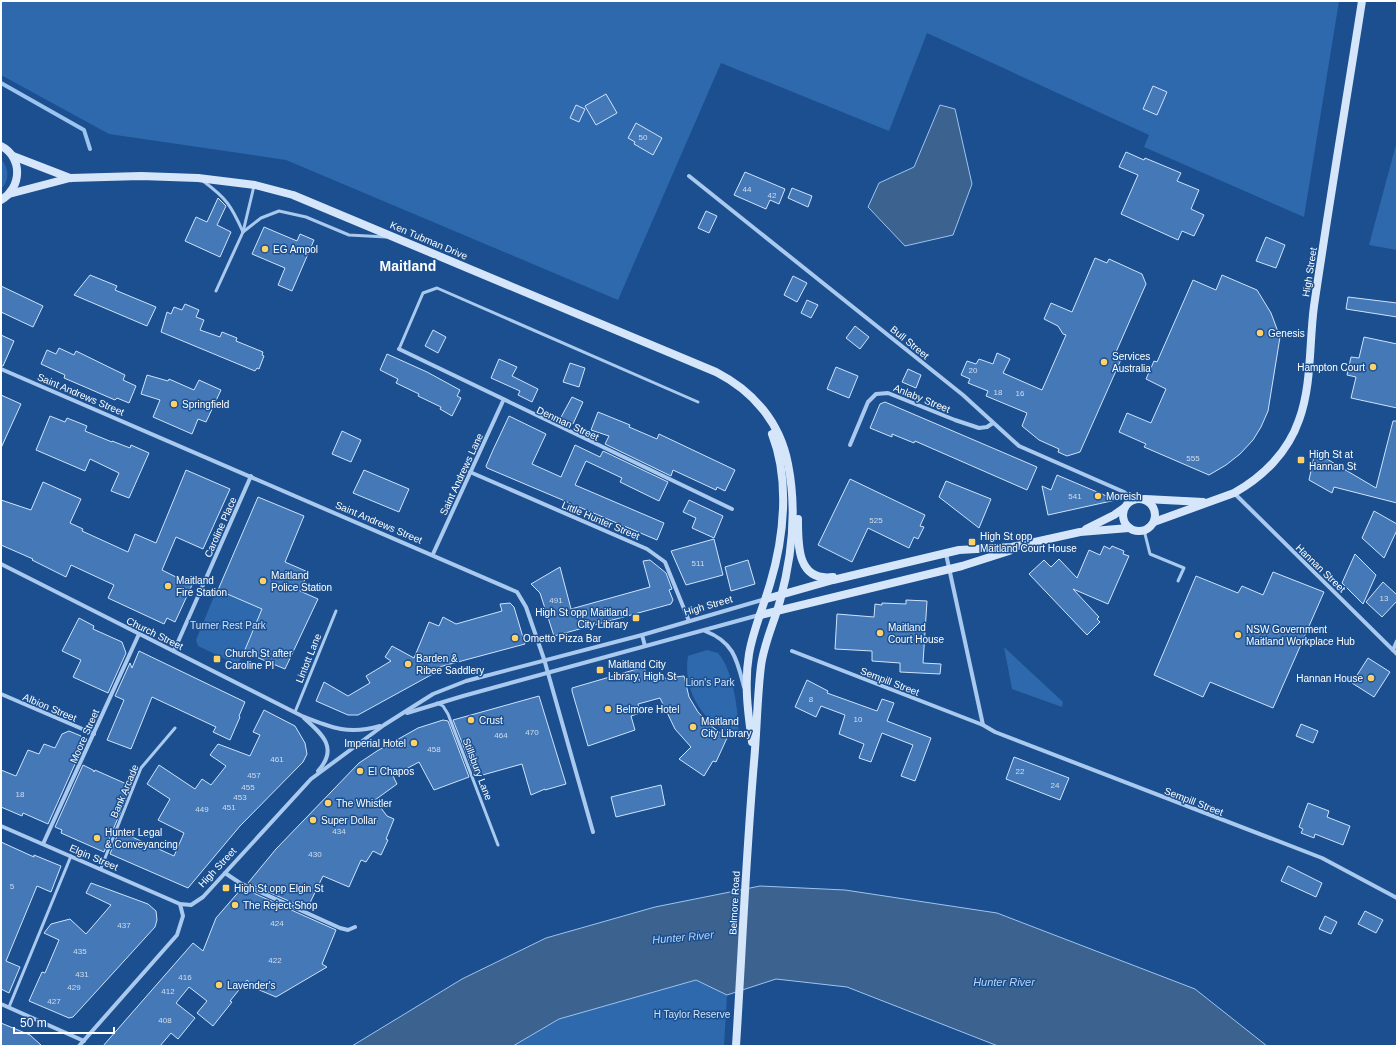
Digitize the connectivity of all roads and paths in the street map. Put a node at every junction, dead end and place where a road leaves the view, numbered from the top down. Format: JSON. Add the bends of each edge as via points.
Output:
{"nodes":[{"id":1,"x":1362,"y":1,"type":"edge"},
{"id":2,"x":1,"y":146,"type":"edge"},
{"id":3,"x":13,"y":156,"type":"junction"},
{"id":4,"x":689,"y":176,"type":"dead end"},
{"id":5,"x":70,"y":178,"type":"junction"},
{"id":6,"x":198,"y":178,"type":"junction"},
{"id":7,"x":255,"y":185,"type":"junction"},
{"id":8,"x":9,"y":194,"type":"junction"},
{"id":9,"x":1,"y":200,"type":"edge"},
{"id":10,"x":243,"y":232,"type":"junction"},
{"id":11,"x":399,"y":238,"type":"junction"},
{"id":12,"x":216,"y":291,"type":"dead end"},
{"id":13,"x":398,"y":349,"type":"joint"},
{"id":14,"x":1,"y":369,"type":"edge"},
{"id":15,"x":503,"y":401,"type":"junction"},
{"id":16,"x":698,"y":402,"type":"dead end"},
{"id":17,"x":758,"y":402,"type":"junction"},
{"id":18,"x":993,"y":423,"type":"junction"},
{"id":19,"x":850,"y":445,"type":"dead end"},
{"id":20,"x":470,"y":472,"type":"junction"},
{"id":21,"x":790,"y":473,"type":"junction"},
{"id":22,"x":251,"y":476,"type":"junction"},
{"id":23,"x":1234,"y":493,"type":"junction"},
{"id":24,"x":1133,"y":499,"type":"junction"},
{"id":25,"x":1145,"y":499,"type":"junction"},
{"id":26,"x":1208,"y":503,"type":"junction"},
{"id":27,"x":1124,"y":508,"type":"junction"},
{"id":28,"x":732,"y":509,"type":"dead end"},
{"id":29,"x":1154,"y":522,"type":"junction"},
{"id":30,"x":1129,"y":528,"type":"junction"},
{"id":31,"x":1144,"y":530,"type":"junction"},
{"id":32,"x":1080,"y":532,"type":"junction"},
{"id":33,"x":1029,"y":544,"type":"junction"},
{"id":34,"x":433,"y":554,"type":"junction"},
{"id":35,"x":946,"y":554,"type":"junction"},
{"id":36,"x":1,"y":564,"type":"edge"},
{"id":37,"x":949,"y":569,"type":"junction"},
{"id":38,"x":854,"y":575,"type":"junction"},
{"id":39,"x":1178,"y":581,"type":"dead end"},
{"id":40,"x":781,"y":596,"type":"junction"},
{"id":41,"x":766,"y":599,"type":"junction"},
{"id":42,"x":336,"y":611,"type":"dead end"},
{"id":43,"x":777,"y":611,"type":"junction"},
{"id":44,"x":760,"y":615,"type":"junction"},
{"id":45,"x":689,"y":621,"type":"junction"},
{"id":46,"x":705,"y":631,"type":"junction"},
{"id":47,"x":139,"y":634,"type":"junction"},
{"id":48,"x":642,"y":635,"type":"junction"},
{"id":49,"x":1397,"y":641,"type":"edge"},
{"id":50,"x":645,"y":646,"type":"junction"},
{"id":51,"x":1393,"y":650,"type":"junction"},
{"id":52,"x":174,"y":651,"type":"junction"},
{"id":53,"x":792,"y":651,"type":"dead end"},
{"id":54,"x":1397,"y":654,"type":"edge"},
{"id":55,"x":544,"y":659,"type":"junction"},
{"id":56,"x":548,"y":673,"type":"junction"},
{"id":57,"x":1,"y":694,"type":"edge"},
{"id":58,"x":747,"y":700,"type":"junction"},
{"id":59,"x":436,"y":703,"type":"junction"},
{"id":60,"x":295,"y":712,"type":"junction"},
{"id":61,"x":401,"y":715,"type":"junction"},
{"id":62,"x":302,"y":716,"type":"junction"},
{"id":63,"x":384,"y":725,"type":"junction"},
{"id":64,"x":983,"y":725,"type":"junction"},
{"id":65,"x":175,"y":728,"type":"dead end"},
{"id":66,"x":94,"y":734,"type":"junction"},
{"id":67,"x":754,"y":761,"type":"junction"},
{"id":68,"x":311,"y":779,"type":"junction"},
{"id":69,"x":1,"y":826,"type":"edge"},
{"id":70,"x":593,"y":832,"type":"dead end"},
{"id":71,"x":43,"y":844,"type":"junction"},
{"id":72,"x":498,"y":845,"type":"dead end"},
{"id":73,"x":71,"y":856,"type":"junction"},
{"id":74,"x":102,"y":868,"type":"junction"},
{"id":75,"x":225,"y":873,"type":"junction"},
{"id":76,"x":1397,"y":898,"type":"edge"},
{"id":77,"x":180,"y":904,"type":"junction"},
{"id":78,"x":355,"y":927,"type":"dead end"},
{"id":79,"x":1,"y":1004,"type":"edge"},
{"id":80,"x":9,"y":1007,"type":"junction"},
{"id":81,"x":84,"y":1040,"type":"junction"},
{"id":82,"x":79,"y":1046,"type":"edge"},
{"id":83,"x":736,"y":1046,"type":"edge"}],
"edges":[{"from":1,"to":23,"type":"main road","name":"High Street","via":[[1299,420],[1287,445],[1272,465]]},
{"from":2,"to":3,"type":"main road","name":"Ken Tubman Drive"},
{"from":3,"to":5,"type":"main road","name":"Ken Tubman Drive"},
{"from":3,"to":8,"type":"main road","via":[[18,174]]},
{"from":4,"to":18,"type":"street","name":"Bull Street","via":[[963,395]]},
{"from":5,"to":6,"type":"main road","name":"Ken Tubman Drive"},
{"from":5,"to":8,"type":"main road","name":"Ken Tubman Drive"},
{"from":6,"to":7,"type":"main road","name":"Ken Tubman Drive"},
{"from":6,"to":10,"type":"lane","via":[[222,196]]},
{"from":7,"to":10,"type":"lane"},
{"from":7,"to":11,"type":"main road","name":"Ken Tubman Drive","via":[[300,197]]},
{"from":8,"to":9,"type":"main road"},
{"from":10,"to":11,"type":"lane","via":[[261,218],[279,211],[306,217],[349,235]]},
{"from":10,"to":12,"type":"lane"},
{"from":11,"to":17,"type":"main road","name":"Ken Tubman Drive","via":[[716,372],[741,387]]},
{"from":13,"to":15,"type":"street","name":"Denman Street"},
{"from":13,"to":16,"type":"lane","via":[[423,293],[437,288]]},
{"from":14,"to":22,"type":"street","name":"Saint Andrews Street"},
{"from":15,"to":20,"type":"street","name":"Saint Andrews Lane"},
{"from":15,"to":28,"type":"street","name":"Denman Street"},
{"from":17,"to":21,"type":"main road","name":"Ken Tubman Drive","via":[[775,429]]},
{"from":17,"to":41,"type":"main road","name":"Ken Tubman Drive","via":[[778,452],[782,491],[777,551]]},
{"from":18,"to":19,"type":"street","name":"Anlaby Street","via":[[979,428],[888,393],[876,394],[868,402]]},
{"from":18,"to":24,"type":"street","name":"Bull Street","via":[[1019,446],[1124,492]]},
{"from":20,"to":34,"type":"street","name":"Saint Andrews Lane"},
{"from":20,"to":45,"type":"street","name":"Little Hunter Street","via":[[661,557],[669,570]]},
{"from":21,"to":38,"type":"main road","via":[[797,503],[800,558],[811,573],[818,577]]},
{"from":21,"to":40,"type":"main road","name":"Ken Tubman Drive","via":[[792,527],[789,559]]},
{"from":22,"to":34,"type":"street","name":"Saint Andrews Street"},
{"from":22,"to":52,"type":"street","name":"Caroline Place"},
{"from":23,"to":26,"type":"main road","name":"High Street"},
{"from":23,"to":51,"type":"street","name":"Hannan Street"},
{"from":24,"to":25,"type":"main road"},
{"from":24,"to":27,"type":"main road"},
{"from":25,"to":26,"type":"main road","name":"High Street"},
{"from":25,"to":29,"type":"main road","via":[[1154,509]]},
{"from":26,"to":29,"type":"main road","name":"High Street"},
{"from":27,"to":30,"type":"main road","via":[[1123,518]]},
{"from":27,"to":32,"type":"main road","name":"High Street"},
{"from":29,"to":31,"type":"main road"},
{"from":30,"to":31,"type":"main road"},
{"from":30,"to":32,"type":"main road","name":"High Street"},
{"from":31,"to":39,"type":"lane","via":[[1150,554],[1184,568]]},
{"from":32,"to":33,"type":"main road","name":"High Street"},
{"from":33,"to":35,"type":"main road","name":"High Street","via":[[970,548]]},
{"from":33,"to":37,"type":"main road","name":"High Street"},
{"from":34,"to":55,"type":"street","name":"Saint Andrews Street","via":[[517,592],[526,607]]},
{"from":35,"to":37,"type":"street"},
{"from":35,"to":38,"type":"main road","name":"High Street"},
{"from":36,"to":47,"type":"street","name":"Church Street"},
{"from":37,"to":43,"type":"main road","name":"High Street"},
{"from":37,"to":64,"type":"street"},
{"from":38,"to":40,"type":"main road","name":"High Street"},
{"from":40,"to":41,"type":"main road","name":"High Street"},
{"from":40,"to":43,"type":"main road","name":"Ken Tubman Drive"},
{"from":41,"to":44,"type":"main road","name":"Ken Tubman Drive"},
{"from":41,"to":45,"type":"street","name":"High Street"},
{"from":42,"to":60,"type":"lane","name":"Lintott Lane"},
{"from":43,"to":44,"type":"main road","name":"High Street"},
{"from":43,"to":67,"type":"main road","name":"Belmore Road","via":[[766,641],[761,665]]},
{"from":44,"to":46,"type":"street","name":"High Street"},
{"from":44,"to":58,"type":"main road","name":"Belmore Road","via":[[748,659]]},
{"from":45,"to":48,"type":"street","name":"High Street"},
{"from":46,"to":50,"type":"street","name":"High Street"},
{"from":46,"to":58,"type":"street","via":[[722,638],[733,652]]},
{"from":47,"to":52,"type":"street","name":"Church Street"},
{"from":47,"to":66,"type":"street","name":"Moore Street"},
{"from":48,"to":50,"type":"street"},
{"from":48,"to":55,"type":"street","name":"High Street"},
{"from":49,"to":51,"type":"street"},
{"from":50,"to":56,"type":"street","name":"High Street"},
{"from":51,"to":54,"type":"street","name":"Hannan Street"},
{"from":52,"to":60,"type":"street","name":"Church Street"},
{"from":53,"to":64,"type":"street","name":"Sempill Street"},
{"from":55,"to":56,"type":"street","name":"Saint Andrews Street"},
{"from":55,"to":61,"type":"street","name":"High Street","via":[[447,688]]},
{"from":56,"to":59,"type":"street","name":"High Street"},
{"from":56,"to":70,"type":"street","name":"Saint Andrews Street"},
{"from":57,"to":66,"type":"street","name":"Albion Street"},
{"from":58,"to":67,"type":"main road","name":"Belmore Road"},
{"from":59,"to":61,"type":"street","name":"High Street"},
{"from":59,"to":72,"type":"lane","name":"Stillsbury Lane","via":[[448,714]]},
{"from":60,"to":62,"type":"street","name":"Church Street"},
{"from":61,"to":63,"type":"street","name":"High Street"},
{"from":62,"to":63,"type":"street","name":"Church Street","via":[[345,731],[364,731]]},
{"from":62,"to":68,"type":"street","name":"Church Street","via":[[322,735],[328,748],[326,761]]},
{"from":63,"to":68,"type":"street","name":"High Street"},
{"from":64,"to":76,"type":"street","name":"Sempill Street","via":[[1002,735],[1322,858]]},
{"from":65,"to":74,"type":"lane","name":"Bank Arcade","via":[[141,768]]},
{"from":66,"to":71,"type":"street","name":"Moore Street"},
{"from":67,"to":83,"type":"main road","name":"Belmore Road"},
{"from":68,"to":75,"type":"street","name":"High Street"},
{"from":69,"to":71,"type":"street","name":"Elgin Street"},
{"from":71,"to":73,"type":"street","name":"Elgin Street"},
{"from":73,"to":74,"type":"street","name":"Elgin Street"},
{"from":73,"to":80,"type":"lane"},
{"from":74,"to":77,"type":"street","name":"Elgin Street"},
{"from":75,"to":77,"type":"street","name":"High Street","via":[[198,901],[191,905]]},
{"from":75,"to":78,"type":"street","via":[[240,883],[340,928],[348,930]]},
{"from":77,"to":81,"type":"street","via":[[183,916],[177,935]]},
{"from":79,"to":80,"type":"street"},
{"from":80,"to":81,"type":"street"},
{"from":81,"to":82,"type":"street"}]}
